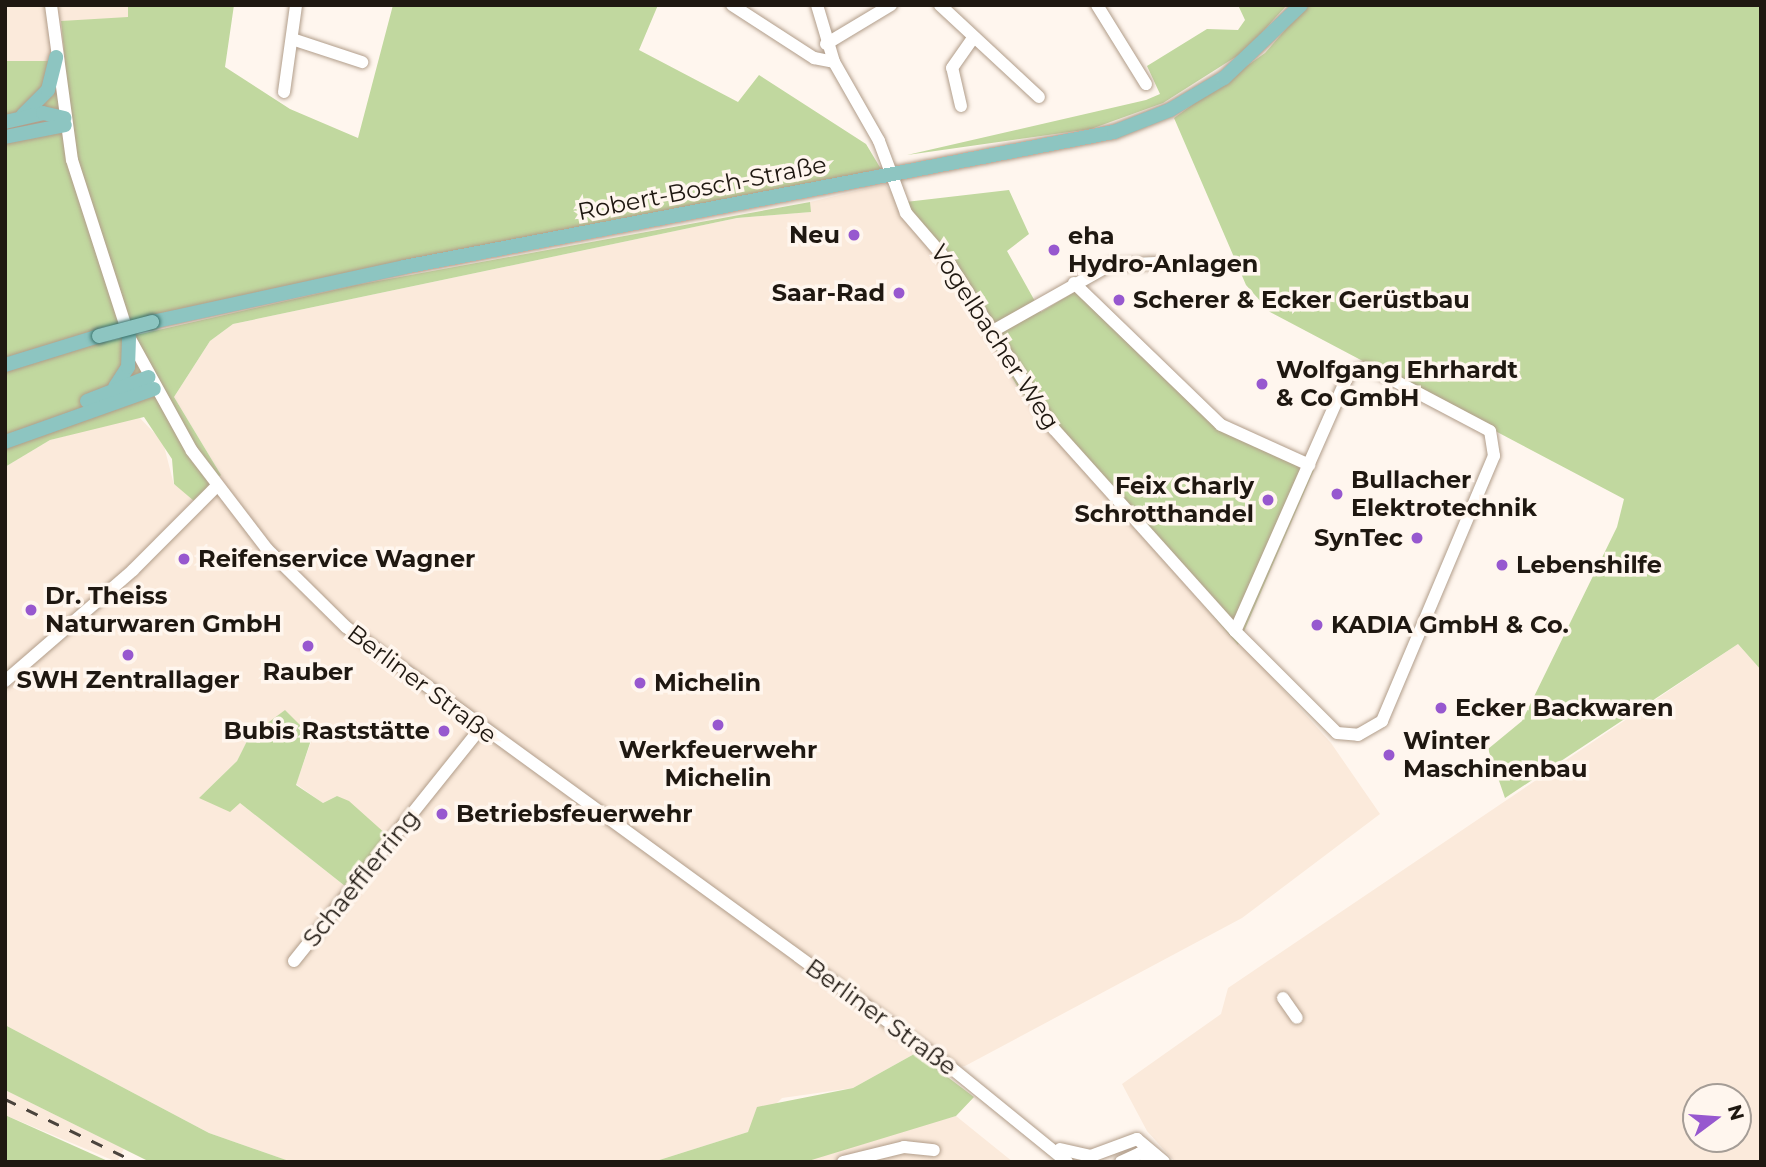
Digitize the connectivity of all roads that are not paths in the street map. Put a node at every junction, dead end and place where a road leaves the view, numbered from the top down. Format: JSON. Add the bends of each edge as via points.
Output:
{"nodes":[{"id":1,"x":51,"y":5,"type":"edge"},
{"id":2,"x":296,"y":5,"type":"edge"},
{"id":3,"x":732,"y":5,"type":"edge"},
{"id":4,"x":817,"y":5,"type":"edge"},
{"id":5,"x":891,"y":5,"type":"edge"},
{"id":6,"x":1097,"y":5,"type":"edge"},
{"id":7,"x":1301,"y":5,"type":"edge"},
{"id":8,"x":945,"y":7,"type":"edge"},
{"id":9,"x":973,"y":38,"type":"junction"},
{"id":10,"x":292,"y":39,"type":"junction"},
{"id":11,"x":827,"y":44,"type":"junction"},
{"id":12,"x":56,"y":57,"type":"junction"},
{"id":13,"x":362,"y":62,"type":"dead end"},
{"id":14,"x":834,"y":62,"type":"junction"},
{"id":15,"x":1146,"y":84,"type":"dead end"},
{"id":16,"x":284,"y":92,"type":"dead end"},
{"id":17,"x":1039,"y":97,"type":"dead end"},
{"id":18,"x":961,"y":106,"type":"dead end"},
{"id":19,"x":23,"y":115,"type":"junction"},
{"id":20,"x":65,"y":121,"type":"junction"},
{"id":21,"x":5,"y":122,"type":"edge"},
{"id":22,"x":5,"y":137,"type":"edge"},
{"id":23,"x":891,"y":176,"type":"junction"},
{"id":24,"x":1156,"y":263,"type":"dead end"},
{"id":25,"x":1074,"y":283,"type":"junction"},
{"id":26,"x":991,"y":332,"type":"junction"},
{"id":27,"x":129,"y":337,"type":"junction"},
{"id":28,"x":76,"y":343,"type":"junction"},
{"id":29,"x":5,"y":362,"type":"edge"},
{"id":30,"x":151,"y":383,"type":"junction"},
{"id":31,"x":113,"y":389,"type":"junction"},
{"id":32,"x":5,"y":439,"type":"edge"},
{"id":33,"x":1309,"y":465,"type":"junction"},
{"id":34,"x":217,"y":486,"type":"junction"},
{"id":35,"x":1236,"y":631,"type":"junction"},
{"id":36,"x":5,"y":681,"type":"edge"},
{"id":37,"x":480,"y":729,"type":"junction"},
{"id":38,"x":294,"y":961,"type":"dead end"},
{"id":39,"x":1283,"y":998,"type":"dead end"},
{"id":40,"x":1297,"y":1018,"type":"dead end"},
{"id":41,"x":1040,"y":1138,"type":"junction"},
{"id":42,"x":934,"y":1150,"type":"dead end"},
{"id":43,"x":844,"y":1162,"type":"edge"},
{"id":44,"x":1058,"y":1162,"type":"edge"},
{"id":45,"x":1067,"y":1162,"type":"edge"},
{"id":46,"x":1121,"y":1162,"type":"edge"},
{"id":47,"x":1158,"y":1162,"type":"edge"},
{"id":48,"x":1164,"y":1162,"type":"edge"}],
"edges":[{"from":1,"to":12,"type":"street","name":"Berliner Straße"},
{"from":2,"to":10,"type":"street"},
{"from":3,"to":14,"type":"street","via":[[814,58]]},
{"from":4,"to":11,"type":"street","name":"Vogelbacher Weg"},
{"from":5,"to":11,"type":"street"},
{"from":6,"to":15,"type":"street"},
{"from":7,"to":23,"type":"main road","name":"Robert-Bosch-Straße","via":[[1224,78],[1141,123]]},
{"from":8,"to":9,"type":"street"},
{"from":9,"to":17,"type":"street"},
{"from":9,"to":18,"type":"street","via":[[952,68]]},
{"from":10,"to":13,"type":"street"},
{"from":10,"to":16,"type":"street"},
{"from":11,"to":14,"type":"street","name":"Vogelbacher Weg"},
{"from":12,"to":19,"type":"main road","via":[[48,90]]},
{"from":12,"to":20,"type":"street","name":"Berliner Straße"},
{"from":14,"to":23,"type":"street","name":"Vogelbacher Weg","via":[[879,141]]},
{"from":19,"to":20,"type":"main road"},
{"from":19,"to":21,"type":"main road"},
{"from":20,"to":22,"type":"main road"},
{"from":20,"to":27,"type":"street","name":"Berliner Straße","via":[[90,230]]},
{"from":23,"to":26,"type":"street","name":"Vogelbacher Weg","via":[[906,213],[945,256]]},
{"from":23,"to":28,"type":"main road","name":"Robert-Bosch-Straße","bridge":true,"via":[[404,267]]},
{"from":24,"to":25,"type":"street","via":[[1122,261]]},
{"from":25,"to":26,"type":"street"},
{"from":25,"to":33,"type":"street","via":[[1222,425]]},
{"from":26,"to":35,"type":"street","name":"Vogelbacher Weg","via":[[1064,442]]},
{"from":27,"to":30,"type":"street","name":"Berliner Straße"},
{"from":27,"to":31,"type":"main road","via":[[128,366]]},
{"from":28,"to":29,"type":"main road","name":"Robert-Bosch-Straße"},
{"from":28,"to":29,"type":"main road","name":"Robert-Bosch-Straße"},
{"from":30,"to":31,"type":"main road"},
{"from":30,"to":32,"type":"main road"},
{"from":30,"to":34,"type":"street","name":"Berliner Straße"},
{"from":31,"to":32,"type":"main road"},
{"from":33,"to":35,"type":"street","name":"Vogelbacher Weg"},
{"from":33,"to":35,"type":"street","name":"Vogelbacher Weg","via":[[1345,379],[1365,368],[1479,422],[1495,445],[1389,706],[1375,727],[1350,736],[1330,729]]},
{"from":34,"to":36,"type":"street","via":[[133,570]]},
{"from":34,"to":37,"type":"street","name":"Berliner Straße","via":[[324,608]]},
{"from":37,"to":38,"type":"street","name":"Schaefflerring"},
{"from":37,"to":41,"type":"street","name":"Berliner Straße","via":[[949,1066]]},
{"from":39,"to":40,"type":"street"},
{"from":41,"to":44,"type":"street"},
{"from":41,"to":45,"type":"street","name":"Berliner Straße"},
{"from":41,"to":48,"type":"street","via":[[1080,1156],[1138,1139]]},
{"from":42,"to":43,"type":"street","via":[[904,1147]]},
{"from":46,"to":47,"type":"street","via":[[1140,1153]]}]}
